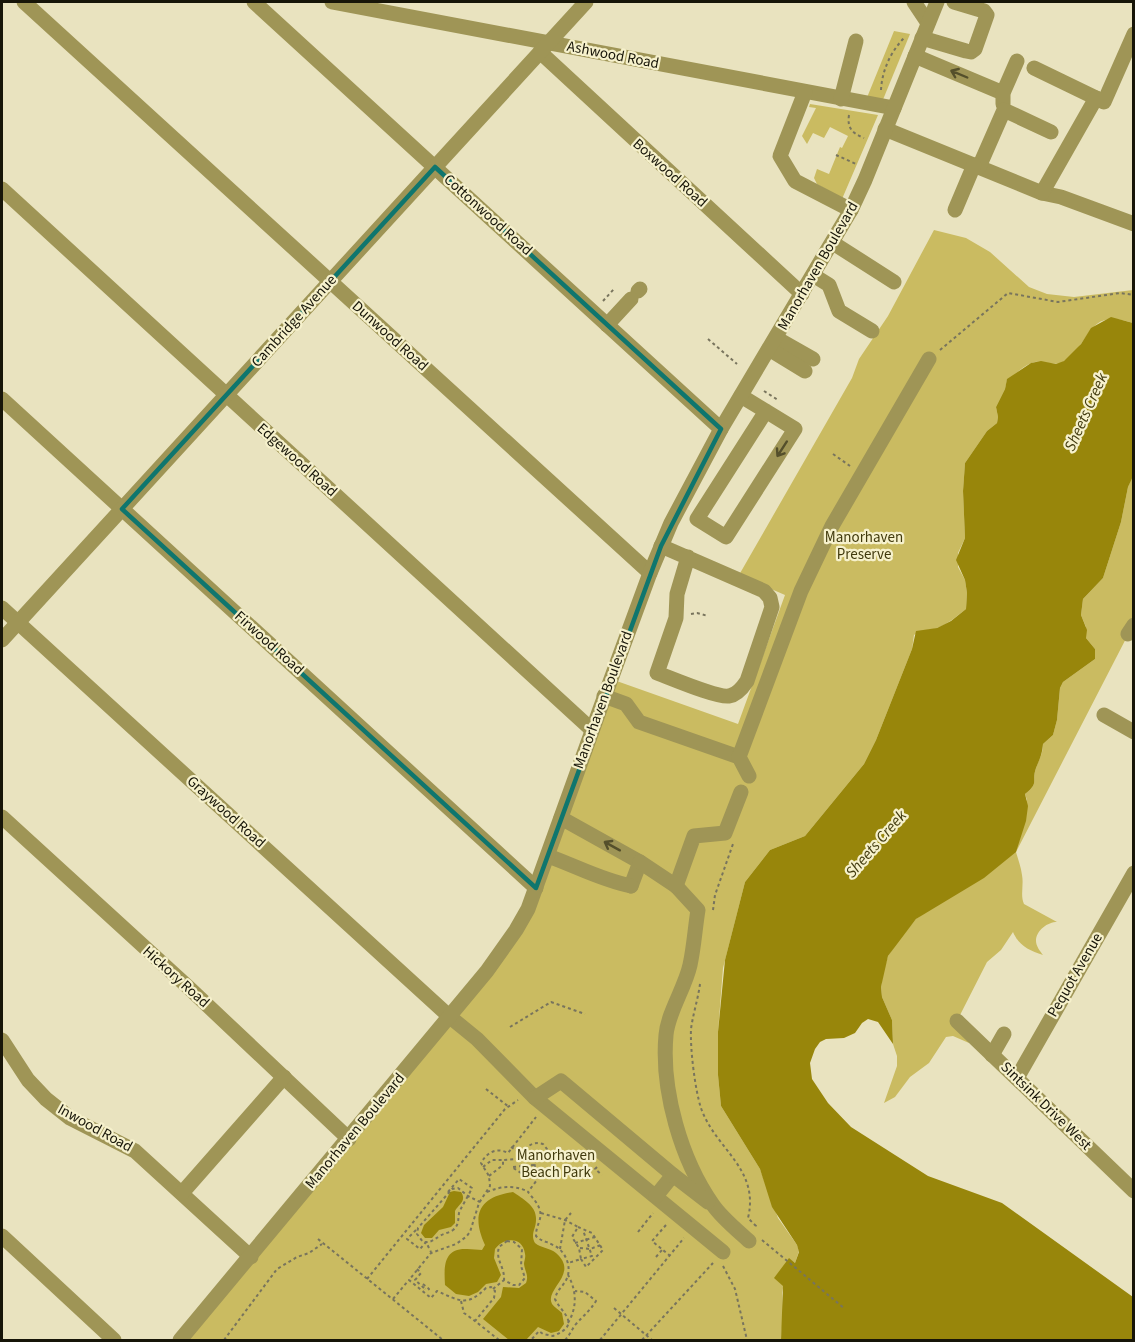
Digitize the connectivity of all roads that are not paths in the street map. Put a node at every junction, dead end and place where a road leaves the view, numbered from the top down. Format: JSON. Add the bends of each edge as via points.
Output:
{"nodes":[{"id":1,"x":24,"y":2,"type":"edge"},
{"id":2,"x":254,"y":2,"type":"edge"},
{"id":3,"x":332,"y":2,"type":"edge"},
{"id":4,"x":586,"y":2,"type":"edge"},
{"id":5,"x":914,"y":2,"type":"edge"},
{"id":6,"x":937,"y":2,"type":"edge"},
{"id":7,"x":954,"y":2,"type":"edge"},
{"id":8,"x":928,"y":23,"type":"junction"},
{"id":9,"x":1134,"y":34,"type":"edge"},
{"id":10,"x":922,"y":38,"type":"junction"},
{"id":11,"x":856,"y":41,"type":"dead end"},
{"id":12,"x":544,"y":48,"type":"junction"},
{"id":13,"x":915,"y":56,"type":"junction"},
{"id":14,"x":1017,"y":61,"type":"dead end"},
{"id":15,"x":1034,"y":68,"type":"dead end"},
{"id":16,"x":805,"y":92,"type":"junction"},
{"id":17,"x":1003,"y":93,"type":"junction"},
{"id":18,"x":1096,"y":98,"type":"junction"},
{"id":19,"x":841,"y":99,"type":"junction"},
{"id":20,"x":894,"y":108,"type":"junction"},
{"id":21,"x":1004,"y":110,"type":"junction"},
{"id":22,"x":885,"y":129,"type":"junction"},
{"id":23,"x":1051,"y":132,"type":"dead end"},
{"id":24,"x":976,"y":166,"type":"junction"},
{"id":25,"x":435,"y":167,"type":"junction"},
{"id":26,"x":2,"y":189,"type":"edge"},
{"id":27,"x":1042,"y":193,"type":"junction"},
{"id":28,"x":851,"y":210,"type":"junction"},
{"id":29,"x":955,"y":210,"type":"dead end"},
{"id":30,"x":1134,"y":224,"type":"edge"},
{"id":31,"x":833,"y":243,"type":"junction"},
{"id":32,"x":813,"y":275,"type":"junction"},
{"id":33,"x":330,"y":281,"type":"junction"},
{"id":34,"x":894,"y":282,"type":"dead end"},
{"id":35,"x":636,"y":293,"type":"dead end"},
{"id":36,"x":802,"y":294,"type":"junction"},
{"id":37,"x":607,"y":325,"type":"junction"},
{"id":38,"x":872,"y":331,"type":"dead end"},
{"id":39,"x":772,"y":344,"type":"junction"},
{"id":40,"x":929,"y":360,"type":"road end"},
{"id":41,"x":809,"y":365,"type":"dead end"},
{"id":42,"x":226,"y":395,"type":"junction"},
{"id":43,"x":741,"y":396,"type":"junction"},
{"id":44,"x":2,"y":399,"type":"edge"},
{"id":45,"x":766,"y":411,"type":"junction"},
{"id":46,"x":722,"y":429,"type":"junction"},
{"id":47,"x":680,"y":506,"type":"junction"},
{"id":48,"x":122,"y":509,"type":"junction"},
{"id":49,"x":697,"y":519,"type":"junction"},
{"id":50,"x":661,"y":546,"type":"junction"},
{"id":51,"x":688,"y":557,"type":"junction"},
{"id":52,"x":650,"y":573,"type":"junction"},
{"id":53,"x":2,"y":608,"type":"edge"},
{"id":54,"x":17,"y":623,"type":"junction"},
{"id":55,"x":2,"y":640,"type":"edge"},
{"id":56,"x":604,"y":696,"type":"junction"},
{"id":57,"x":1104,"y":715,"type":"dead end"},
{"id":58,"x":592,"y":730,"type":"junction"},
{"id":59,"x":1134,"y":732,"type":"edge"},
{"id":60,"x":739,"y":757,"type":"junction"},
{"id":61,"x":749,"y":776,"type":"dead end"},
{"id":62,"x":741,"y":792,"type":"dead end"},
{"id":63,"x":2,"y":817,"type":"edge"},
{"id":64,"x":561,"y":818,"type":"junction"},
{"id":65,"x":548,"y":856,"type":"junction"},
{"id":66,"x":640,"y":862,"type":"junction"},
{"id":67,"x":1134,"y":873,"type":"edge"},
{"id":68,"x":676,"y":886,"type":"junction"},
{"id":69,"x":536,"y":888,"type":"junction"},
{"id":70,"x":450,"y":1017,"type":"junction"},
{"id":71,"x":957,"y":1021,"type":"dead end"},
{"id":72,"x":1004,"y":1034,"type":"dead end"},
{"id":73,"x":2,"y":1040,"type":"edge"},
{"id":74,"x":992,"y":1055,"type":"junction"},
{"id":75,"x":284,"y":1077,"type":"junction"},
{"id":76,"x":1017,"y":1078,"type":"junction"},
{"id":77,"x":533,"y":1095,"type":"junction"},
{"id":78,"x":349,"y":1139,"type":"junction"},
{"id":79,"x":673,"y":1175,"type":"junction"},
{"id":80,"x":1133,"y":1189,"type":"edge"},
{"id":81,"x":182,"y":1193,"type":"junction"},
{"id":82,"x":656,"y":1203,"type":"junction"},
{"id":83,"x":713,"y":1206,"type":"junction"},
{"id":84,"x":2,"y":1236,"type":"edge"},
{"id":85,"x":750,"y":1236,"type":"road end"},
{"id":86,"x":720,"y":1256,"type":"road end"},
{"id":87,"x":251,"y":1257,"type":"junction"},
{"id":88,"x":114,"y":1341,"type":"edge"},
{"id":89,"x":180,"y":1341,"type":"edge"}],
"edges":[{"from":1,"to":33,"type":"street","name":"Dunwood Road"},
{"from":2,"to":25,"type":"street","name":"Cottonwood Road"},
{"from":3,"to":12,"type":"street","name":"Ashwood Road"},
{"from":4,"to":12,"type":"street","name":"Cambridge Avenue"},
{"from":5,"to":8,"type":"street"},
{"from":6,"to":8,"type":"street","name":"Manorhaven Boulevard"},
{"from":7,"to":10,"type":"street","via":[[987,15],[975,49],[966,51]]},
{"from":8,"to":10,"type":"street","name":"Manorhaven Boulevard"},
{"from":9,"to":18,"type":"street","via":[[1104,102]]},
{"from":10,"to":13,"type":"street","name":"Manorhaven Boulevard"},
{"from":11,"to":19,"type":"street"},
{"from":12,"to":16,"type":"street","name":"Ashwood Road"},
{"from":12,"to":25,"type":"street","name":"Cambridge Avenue"},
{"from":12,"to":36,"type":"street","name":"Boxwood Road"},
{"from":17,"to":13,"type":"street","one_way":true},
{"from":13,"to":20,"type":"street","name":"Manorhaven Boulevard"},
{"from":14,"to":17,"type":"street"},
{"from":15,"to":18,"type":"street"},
{"from":16,"to":19,"type":"street","name":"Ashwood Road"},
{"from":16,"to":28,"type":"street","via":[[780,156],[795,181]]},
{"from":17,"to":21,"type":"street"},
{"from":18,"to":27,"type":"street"},
{"from":19,"to":20,"type":"street","name":"Ashwood Road"},
{"from":20,"to":22,"type":"street","name":"Manorhaven Boulevard"},
{"from":21,"to":23,"type":"street"},
{"from":21,"to":24,"type":"street"},
{"from":22,"to":24,"type":"street"},
{"from":22,"to":28,"type":"street","name":"Manorhaven Boulevard"},
{"from":24,"to":27,"type":"street"},
{"from":24,"to":29,"type":"street"},
{"from":25,"to":33,"type":"street","name":"Cambridge Avenue"},
{"from":25,"to":37,"type":"street","name":"Cottonwood Road"},
{"from":26,"to":42,"type":"street","name":"Edgewood Road"},
{"from":27,"to":30,"type":"street"},
{"from":28,"to":31,"type":"street","name":"Manorhaven Boulevard"},
{"from":31,"to":32,"type":"street","name":"Manorhaven Boulevard"},
{"from":31,"to":34,"type":"street"},
{"from":32,"to":36,"type":"street","name":"Manorhaven Boulevard"},
{"from":32,"to":38,"type":"street","via":[[829,285],[839,311]]},
{"from":33,"to":42,"type":"street","name":"Cambridge Avenue"},
{"from":33,"to":52,"type":"street","name":"Dunwood Road"},
{"from":35,"to":37,"type":"street"},
{"from":36,"to":39,"type":"street","name":"Manorhaven Boulevard"},
{"from":37,"to":46,"type":"street","name":"Cottonwood Road"},
{"from":39,"to":41,"type":"street"},
{"from":39,"to":43,"type":"street","name":"Manorhaven Boulevard"},
{"from":40,"to":60,"type":"street","via":[[832,526],[801,591]]},
{"from":42,"to":48,"type":"street","name":"Cambridge Avenue"},
{"from":42,"to":58,"type":"street","name":"Edgewood Road"},
{"from":43,"to":45,"type":"street"},
{"from":43,"to":46,"type":"street","name":"Manorhaven Boulevard"},
{"from":44,"to":48,"type":"street","name":"Firwood Road"},
{"from":45,"to":49,"type":"street"},
{"from":45,"to":49,"type":"street","one_way":true,"via":[[795,429],[726,537]]},
{"from":46,"to":47,"type":"street","name":"Manorhaven Boulevard"},
{"from":47,"to":49,"type":"street"},
{"from":47,"to":50,"type":"street","name":"Manorhaven Boulevard"},
{"from":48,"to":54,"type":"street","name":"Cambridge Avenue"},
{"from":48,"to":69,"type":"street","name":"Firwood Road"},
{"from":50,"to":51,"type":"street"},
{"from":50,"to":52,"type":"street","name":"Manorhaven Boulevard"},
{"from":51,"to":51,"type":"street","via":[[764,591],[770,598],[772,606],[747,681],[732,695],[718,695],[657,673],[676,618],[677,594]]},
{"from":52,"to":56,"type":"street","name":"Manorhaven Boulevard"},
{"from":53,"to":54,"type":"street","name":"Graywood Road"},
{"from":54,"to":55,"type":"street","name":"Cambridge Avenue"},
{"from":54,"to":70,"type":"street","name":"Graywood Road"},
{"from":56,"to":58,"type":"street","name":"Manorhaven Boulevard"},
{"from":56,"to":60,"type":"street","via":[[626,704],[639,722]]},
{"from":57,"to":59,"type":"street"},
{"from":58,"to":64,"type":"street","name":"Manorhaven Boulevard"},
{"from":60,"to":61,"type":"street"},
{"from":62,"to":68,"type":"street","via":[[725,833],[694,836]]},
{"from":63,"to":75,"type":"street","name":"Hickory Road"},
{"from":64,"to":65,"type":"street","name":"Manorhaven Boulevard"},
{"from":66,"to":64,"type":"street","one_way":true},
{"from":65,"to":66,"type":"street","via":[[591,875],[631,886]]},
{"from":65,"to":69,"type":"street","name":"Manorhaven Boulevard"},
{"from":66,"to":68,"type":"street"},
{"from":67,"to":76,"type":"street","name":"Pequot Avenue"},
{"from":68,"to":83,"type":"street","via":[[698,910],[690,966],[666,1033],[666,1075],[680,1138]]},
{"from":69,"to":70,"type":"street","name":"Manorhaven Boulevard","via":[[516,930]]},
{"from":70,"to":77,"type":"street","name":"Graywood Road"},
{"from":70,"to":78,"type":"street","name":"Manorhaven Boulevard"},
{"from":71,"to":74,"type":"street","name":"Sintsink Drive West"},
{"from":72,"to":74,"type":"street"},
{"from":73,"to":81,"type":"street","name":"Inwood Road","via":[[27,1080],[46,1099],[70,1118],[135,1150]]},
{"from":74,"to":76,"type":"street","name":"Sintsink Drive West"},
{"from":75,"to":78,"type":"street","name":"Hickory Road"},
{"from":75,"to":81,"type":"street"},
{"from":76,"to":80,"type":"street","name":"Sintsink Drive West"},
{"from":77,"to":79,"type":"street","via":[[561,1081]]},
{"from":77,"to":82,"type":"street","name":"Graywood Road"},
{"from":78,"to":87,"type":"street","name":"Manorhaven Boulevard"},
{"from":79,"to":82,"type":"street"},
{"from":79,"to":83,"type":"street"},
{"from":81,"to":87,"type":"street","name":"Inwood Road"},
{"from":82,"to":86,"type":"street","name":"Graywood Road"},
{"from":83,"to":85,"type":"street"},
{"from":84,"to":88,"type":"street"},
{"from":87,"to":89,"type":"street","name":"Manorhaven Boulevard"}]}
